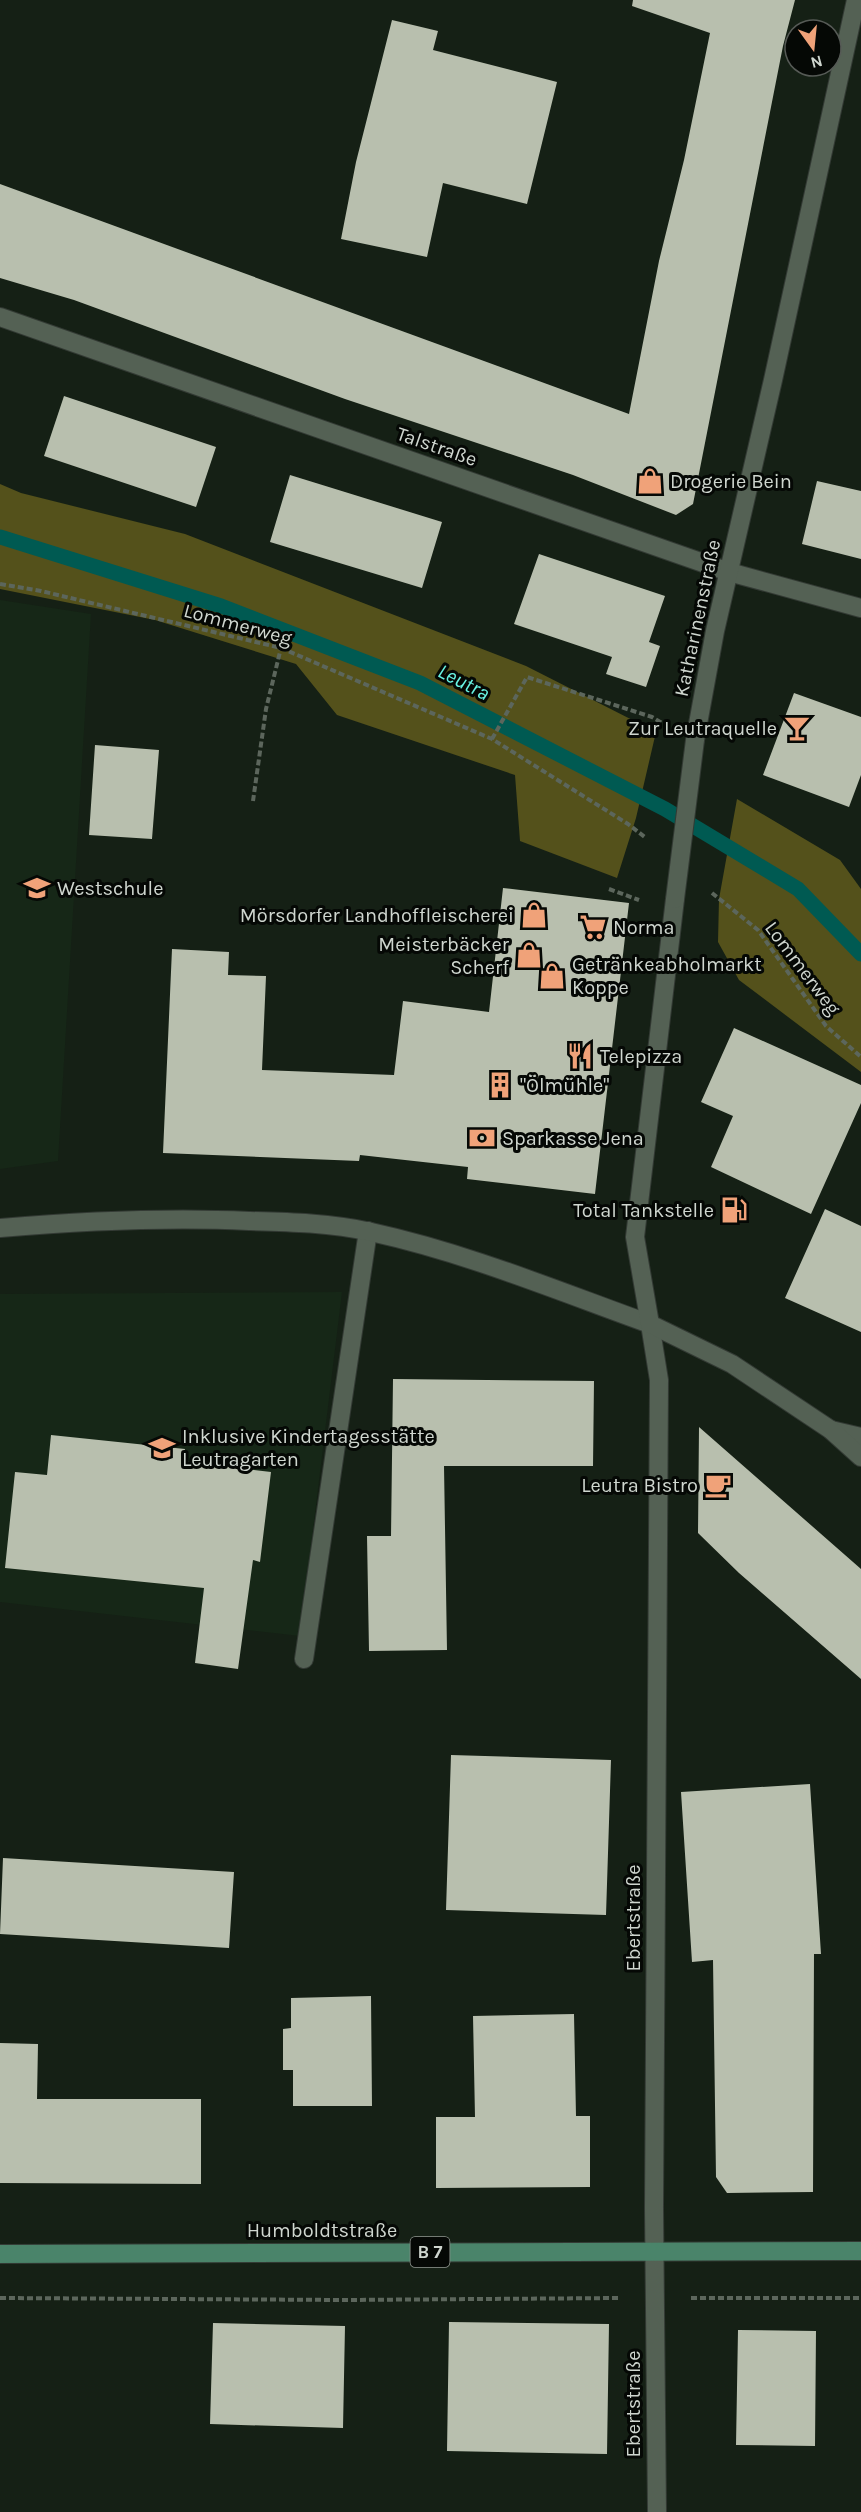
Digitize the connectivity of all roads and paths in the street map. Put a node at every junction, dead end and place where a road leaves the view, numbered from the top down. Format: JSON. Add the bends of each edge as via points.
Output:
{"nodes":[{"id":1,"x":856,"y":0,"type":"edge"},
{"id":2,"x":0,"y":317,"type":"edge"},
{"id":3,"x":729,"y":572,"type":"junction"},
{"id":4,"x":0,"y":584,"type":"edge"},
{"id":5,"x":861,"y":609,"type":"edge"},
{"id":6,"x":281,"y":648,"type":"junction"},
{"id":7,"x":492,"y":739,"type":"junction"},
{"id":8,"x":695,"y":740,"type":"junction"},
{"id":9,"x":253,"y":801,"type":"dead end"},
{"id":10,"x":628,"y":824,"type":"dead end"},
{"id":11,"x":609,"y":889,"type":"dead end"},
{"id":12,"x":625,"y":895,"type":"dead end"},
{"id":13,"x":720,"y":899,"type":"dead end"},
{"id":14,"x":861,"y":1057,"type":"edge"},
{"id":15,"x":0,"y":1228,"type":"edge"},
{"id":16,"x":368,"y":1232,"type":"junction"},
{"id":17,"x":650,"y":1324,"type":"junction"},
{"id":18,"x":831,"y":1430,"type":"junction"},
{"id":19,"x":861,"y":1437,"type":"edge"},
{"id":20,"x":861,"y":1457,"type":"edge"},
{"id":21,"x":304,"y":1659,"type":"dead end"},
{"id":22,"x":654,"y":2251,"type":"junction"},
{"id":23,"x":861,"y":2251,"type":"edge"},
{"id":24,"x":0,"y":2254,"type":"edge"},
{"id":25,"x":0,"y":2298,"type":"edge"},
{"id":26,"x":655,"y":2298,"type":"junction"},
{"id":27,"x":861,"y":2298,"type":"edge"},
{"id":28,"x":657,"y":2512,"type":"edge"}],
"edges":[{"from":1,"to":3,"type":"street","name":"Katharinenstraße"},
{"from":2,"to":3,"type":"street","name":"Talstraße"},
{"from":3,"to":5,"type":"street","name":"Talstraße"},
{"from":3,"to":8,"type":"street","name":"Katharinenstraße"},
{"from":4,"to":6,"type":"path","name":"Lommerweg"},
{"from":6,"to":7,"type":"path","name":"Lommerweg"},
{"from":6,"to":9,"type":"path","via":[[266,710]]},
{"from":7,"to":8,"type":"path","via":[[527,676],[652,717]]},
{"from":7,"to":10,"type":"path","name":"Lommerweg"},
{"from":8,"to":17,"type":"street","name":"Katharinenstraße","bridge":true,"via":[[635,1237]]},
{"from":11,"to":12,"type":"path"},
{"from":13,"to":14,"type":"path","name":"Lommerweg","via":[[758,930],[826,1026]]},
{"from":15,"to":16,"type":"street","via":[[112,1219],[203,1219],[290,1222]]},
{"from":16,"to":17,"type":"street","via":[[460,1254]]},
{"from":16,"to":21,"type":"street"},
{"from":17,"to":18,"type":"street","via":[[732,1364]]},
{"from":17,"to":22,"type":"street","name":"Ebertstraße","via":[[659,1380]]},
{"from":18,"to":19,"type":"street"},
{"from":18,"to":20,"type":"street"},
{"from":22,"to":23,"type":"main road","name":"Humboldtstraße","number":"B 7"},
{"from":22,"to":24,"type":"main road","name":"Humboldtstraße","number":"B 7"},
{"from":22,"to":26,"type":"street","name":"Ebertstraße"},
{"from":25,"to":26,"type":"path"},
{"from":26,"to":27,"type":"path"},
{"from":26,"to":28,"type":"street","name":"Ebertstraße"}]}
